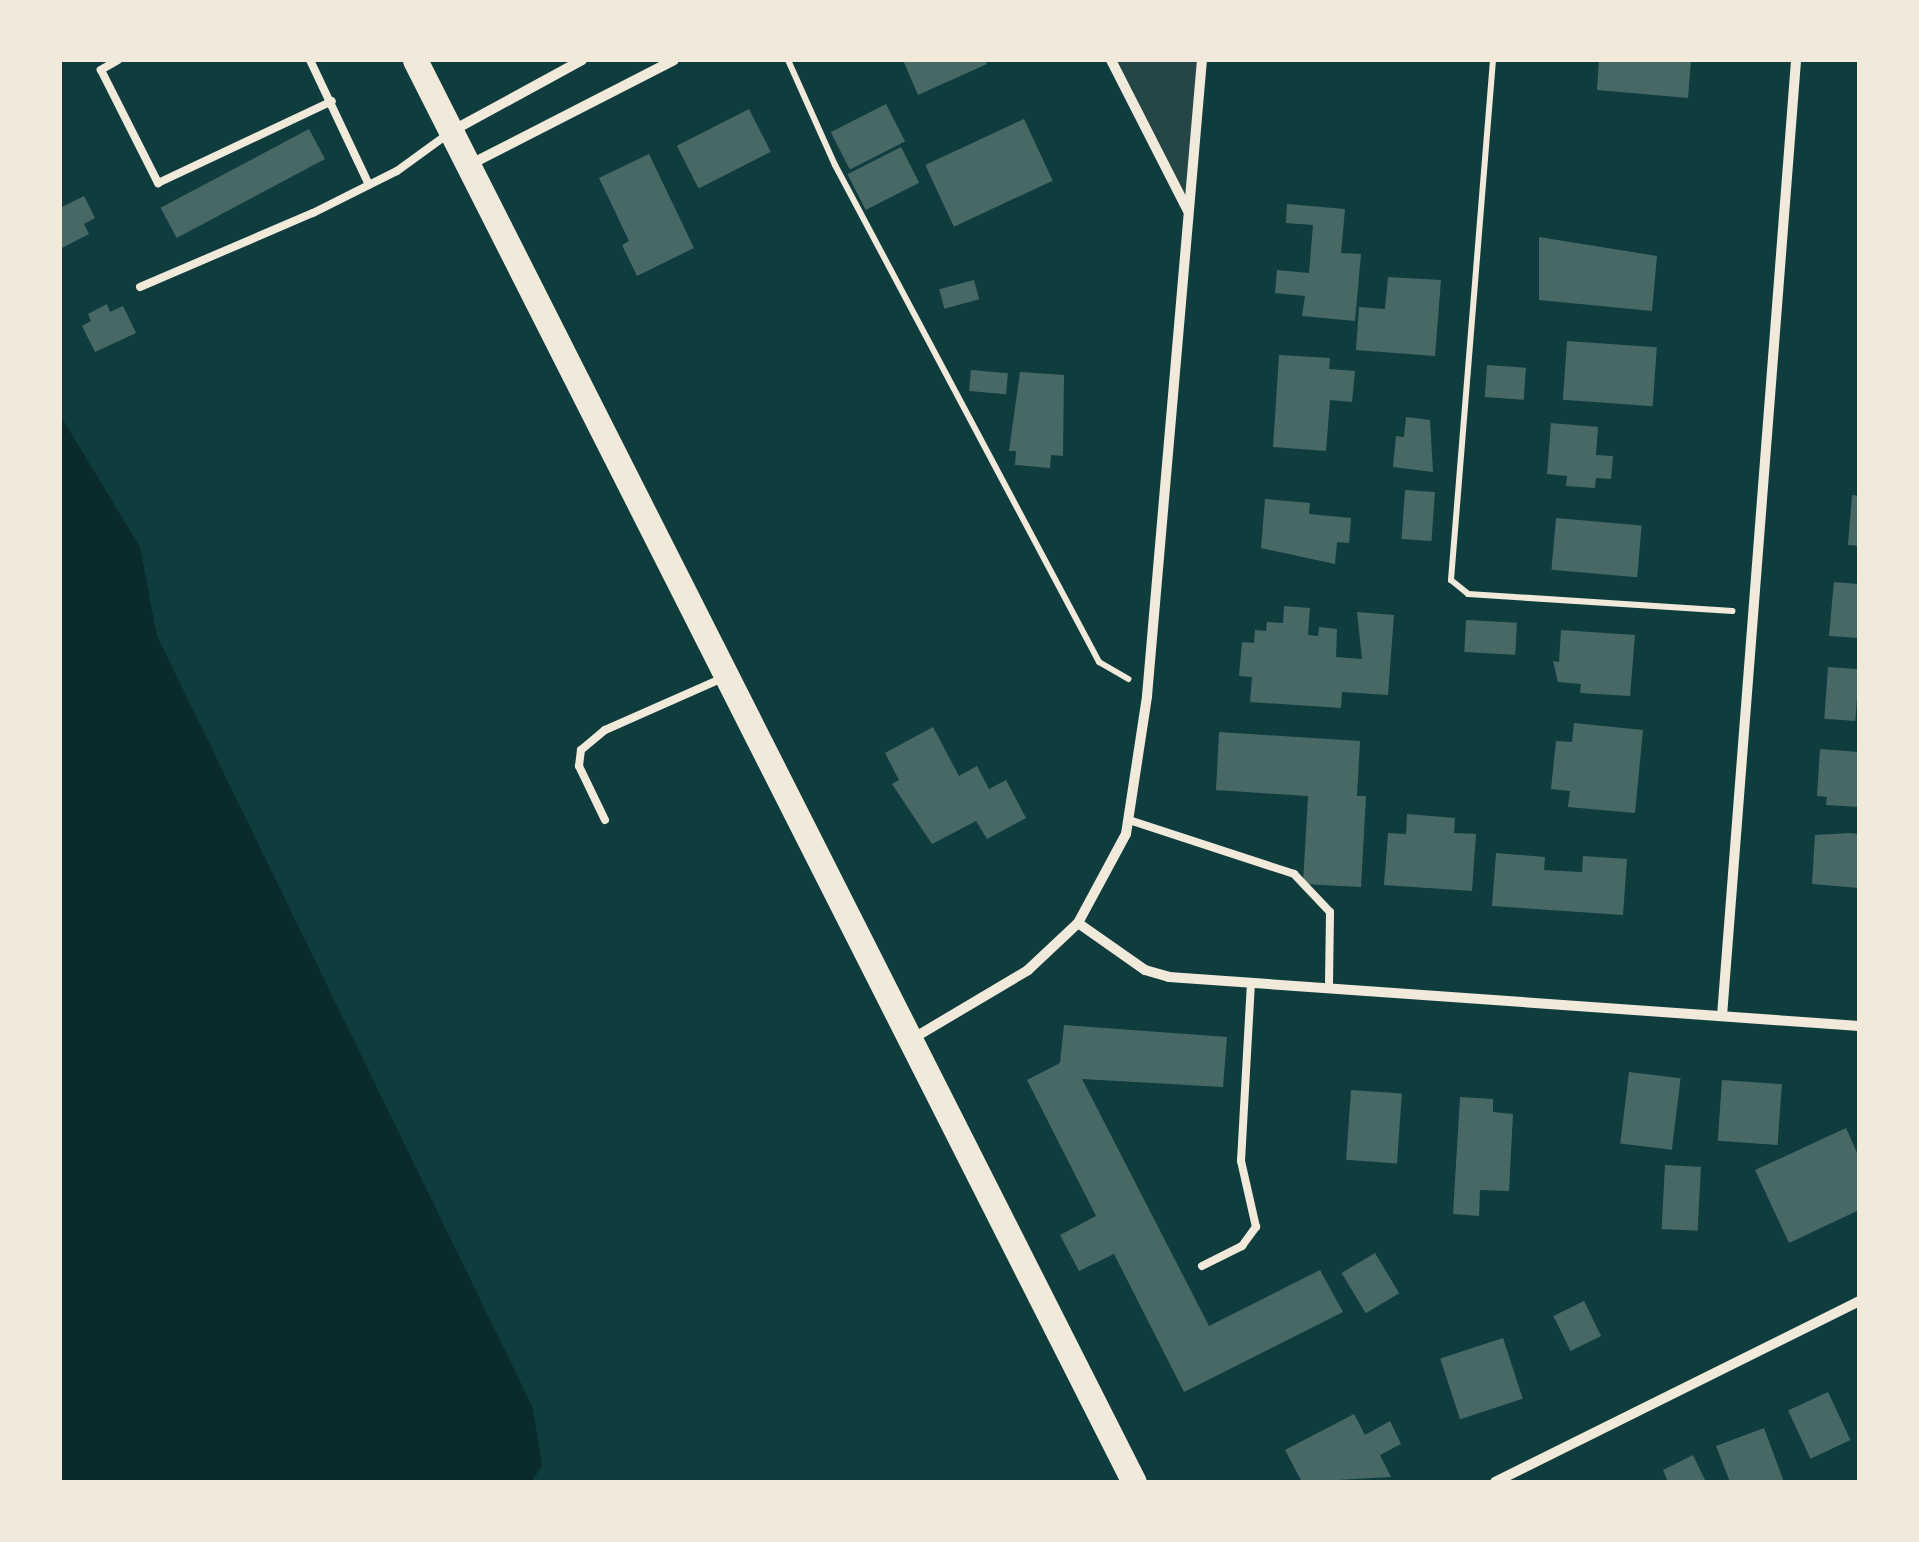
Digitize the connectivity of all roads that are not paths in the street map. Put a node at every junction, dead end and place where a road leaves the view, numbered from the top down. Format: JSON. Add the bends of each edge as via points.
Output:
{"nodes":[{"id":1,"x":118,"y":60,"type":"edge"},
{"id":2,"x":310,"y":60,"type":"edge"},
{"id":3,"x":416,"y":60,"type":"edge"},
{"id":4,"x":582,"y":60,"type":"edge"},
{"id":5,"x":674,"y":60,"type":"edge"},
{"id":6,"x":1111,"y":60,"type":"edge"},
{"id":7,"x":1202,"y":60,"type":"edge"},
{"id":8,"x":1796,"y":60,"type":"edge"},
{"id":9,"x":332,"y":101,"type":"junction"},
{"id":10,"x":452,"y":131,"type":"junction"},
{"id":11,"x":468,"y":166,"type":"junction"},
{"id":12,"x":369,"y":184,"type":"junction"},
{"id":13,"x":1188,"y":212,"type":"junction"},
{"id":14,"x":140,"y":287,"type":"dead end"},
{"id":15,"x":727,"y":676,"type":"junction"},
{"id":16,"x":606,"y":820,"type":"dead end"},
{"id":17,"x":1128,"y":820,"type":"junction"},
{"id":18,"x":1078,"y":923,"type":"junction"},
{"id":19,"x":1251,"y":982,"type":"junction"},
{"id":20,"x":1329,"y":988,"type":"junction"},
{"id":21,"x":1722,"y":1016,"type":"junction"},
{"id":22,"x":1859,"y":1026,"type":"edge"},
{"id":23,"x":911,"y":1039,"type":"junction"},
{"id":24,"x":1202,"y":1266,"type":"dead end"},
{"id":25,"x":1859,"y":1301,"type":"edge"},
{"id":26,"x":1134,"y":1482,"type":"edge"},
{"id":27,"x":1495,"y":1482,"type":"edge"}],
"edges":[{"from":1,"to":9,"type":"lane","via":[[101,70],[158,183]]},
{"from":2,"to":9,"type":"lane"},
{"from":3,"to":10,"type":"main road"},
{"from":4,"to":10,"type":"street"},
{"from":5,"to":11,"type":"street"},
{"from":6,"to":13,"type":"street"},
{"from":7,"to":13,"type":"street"},
{"from":8,"to":21,"type":"street"},
{"from":9,"to":12,"type":"lane"},
{"from":10,"to":11,"type":"main road"},
{"from":10,"to":12,"type":"lane"},
{"from":11,"to":15,"type":"main road"},
{"from":12,"to":14,"type":"lane"},
{"from":13,"to":17,"type":"street","via":[[1148,690]]},
{"from":15,"to":16,"type":"lane","via":[[605,730],[580,750],[579,766]]},
{"from":15,"to":23,"type":"main road"},
{"from":17,"to":18,"type":"street","via":[[1106,878]]},
{"from":17,"to":20,"type":"lane","via":[[1294,874],[1330,912]]},
{"from":18,"to":19,"type":"street","via":[[1145,970]]},
{"from":18,"to":23,"type":"street","via":[[1028,970]]},
{"from":19,"to":20,"type":"street"},
{"from":19,"to":24,"type":"lane","via":[[1240,1161],[1256,1228],[1242,1246]]},
{"from":20,"to":21,"type":"street"},
{"from":21,"to":22,"type":"street"},
{"from":23,"to":26,"type":"main road"},
{"from":25,"to":27,"type":"street"}]}
